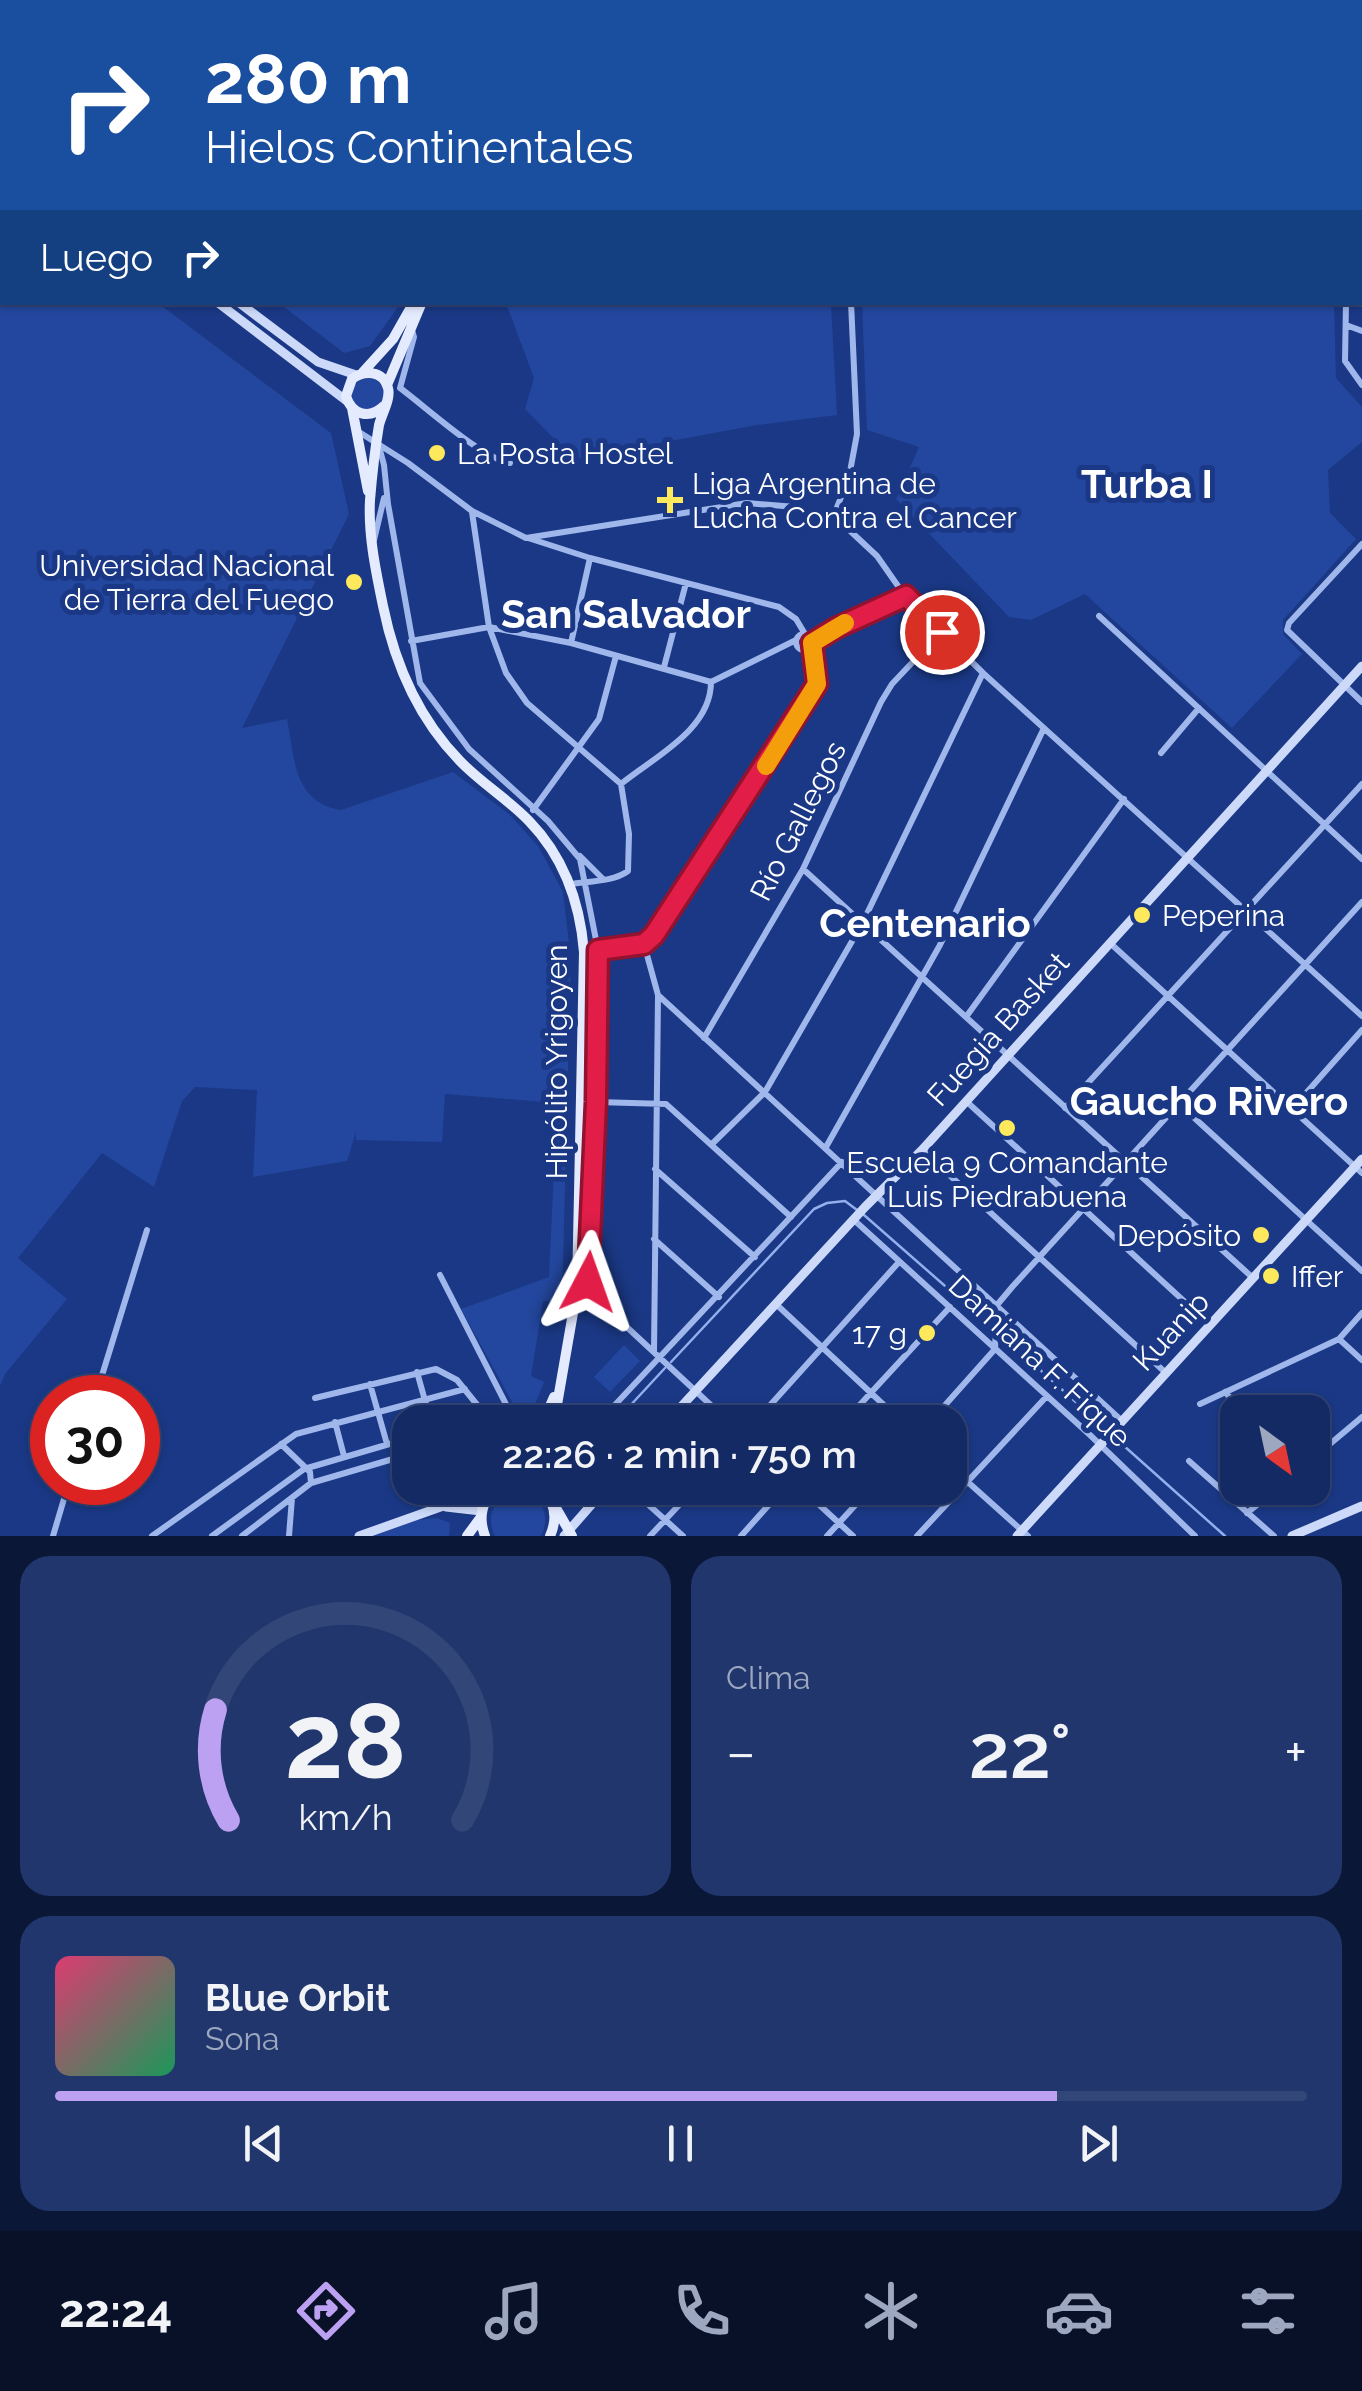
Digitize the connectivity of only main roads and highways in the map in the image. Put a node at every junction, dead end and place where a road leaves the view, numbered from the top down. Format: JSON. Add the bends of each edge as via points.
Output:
{"nodes":[{"id":1,"x":221,"y":305,"type":"edge"},
{"id":2,"x":242,"y":305,"type":"edge"},
{"id":3,"x":412,"y":305,"type":"edge"},
{"id":4,"x":421,"y":305,"type":"edge"},
{"id":5,"x":360,"y":374,"type":"junction"},
{"id":6,"x":392,"y":387,"type":"junction"},
{"id":7,"x":350,"y":405,"type":"junction"},
{"id":8,"x":384,"y":406,"type":"junction"},
{"id":9,"x":370,"y":502,"type":"junction"},
{"id":10,"x":1362,"y":666,"type":"edge"},
{"id":11,"x":1360,"y":1166,"type":"edge"},
{"id":12,"x":558,"y":1387,"type":"junction"},
{"id":13,"x":550,"y":1405,"type":"edge"},
{"id":14,"x":556,"y":1405,"type":"edge"},
{"id":15,"x":684,"y":1405,"type":"edge"},
{"id":16,"x":445,"y":1505,"type":"edge"},
{"id":17,"x":483,"y":1505,"type":"edge"},
{"id":18,"x":552,"y":1505,"type":"edge"},
{"id":19,"x":554,"y":1505,"type":"edge"},
{"id":20,"x":590,"y":1505,"type":"edge"},
{"id":21,"x":1362,"y":1506,"type":"edge"},
{"id":22,"x":433,"y":1509,"type":"junction"},
{"id":23,"x":481,"y":1514,"type":"junction"},
{"id":24,"x":568,"y":1531,"type":"edge"},
{"id":25,"x":1022,"y":1534,"type":"edge"},
{"id":26,"x":360,"y":1536,"type":"edge"},
{"id":27,"x":467,"y":1536,"type":"edge"},
{"id":28,"x":486,"y":1536,"type":"edge"},
{"id":29,"x":550,"y":1536,"type":"edge"},
{"id":30,"x":1292,"y":1536,"type":"edge"}],
"edges":[{"from":1,"to":7,"type":"main road"},
{"from":2,"to":5,"type":"main road","via":[[318,362]]},
{"from":3,"to":5,"type":"main road","via":[[393,339]]},
{"from":4,"to":6,"type":"main road"},
{"from":5,"to":6,"type":"main road","via":[[374,373]]},
{"from":5,"to":7,"type":"main road","via":[[348,384]]},
{"from":6,"to":8,"type":"main road"},
{"from":7,"to":8,"type":"main road","via":[[372,414]]},
{"from":7,"to":9,"type":"main road","name":"Hipólito Yrigoyen"},
{"from":8,"to":9,"type":"main road","name":"Hipólito Yrigoyen"},
{"from":9,"to":12,"type":"main road","name":"Hipólito Yrigoyen","via":[[385,616],[405,682],[460,761],[528,819],[557,857],[580,916],[583,1291]]},
{"from":10,"to":15,"type":"main road","name":"Fuegia Basket"},
{"from":11,"to":25,"type":"main road","name":"Kuanip"},
{"from":12,"to":13,"type":"main road"},
{"from":12,"to":14,"type":"main road"},
{"from":16,"to":22,"type":"main road"},
{"from":17,"to":23,"type":"main road"},
{"from":18,"to":29,"type":"main road"},
{"from":19,"to":24,"type":"main road"},
{"from":20,"to":24,"type":"main road"},
{"from":21,"to":30,"type":"main road"},
{"from":22,"to":23,"type":"main road"},
{"from":22,"to":26,"type":"main road"},
{"from":23,"to":27,"type":"main road"},
{"from":23,"to":28,"type":"main road"}]}
